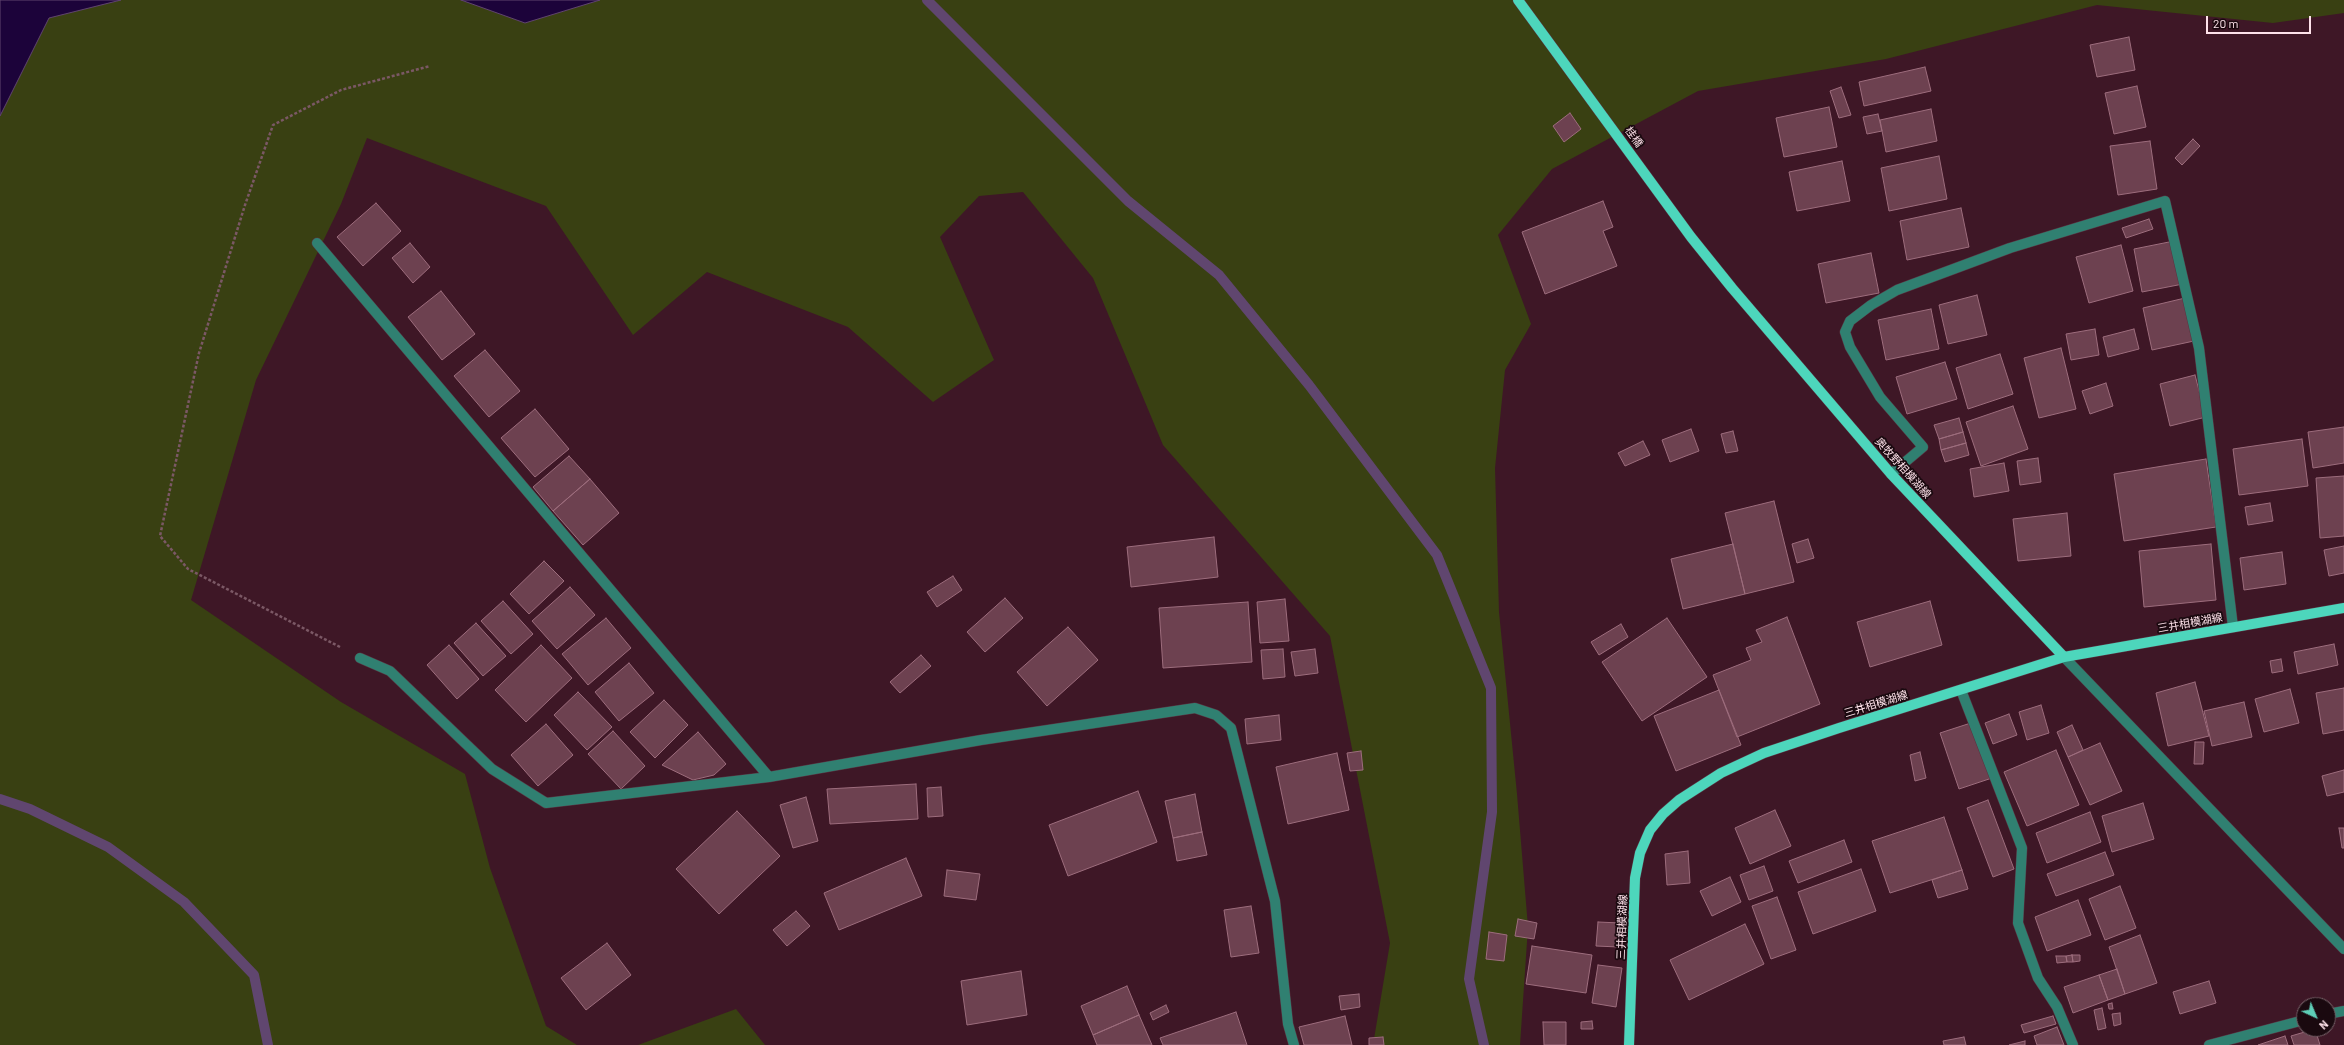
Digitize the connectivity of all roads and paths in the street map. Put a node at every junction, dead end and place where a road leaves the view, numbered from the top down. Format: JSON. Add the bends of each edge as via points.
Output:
{"nodes":[{"id":1,"x":1518,"y":0,"type":"edge"},
{"id":2,"x":430,"y":66,"type":"dead end"},
{"id":3,"x":317,"y":243,"type":"dead end"},
{"id":4,"x":1732,"y":288,"type":"joint"},
{"id":5,"x":1891,"y":474,"type":"junction"},
{"id":6,"x":2344,"y":608,"type":"edge"},
{"id":7,"x":2233,"y":627,"type":"junction"},
{"id":8,"x":2064,"y":657,"type":"junction"},
{"id":9,"x":360,"y":658,"type":"joint"},
{"id":10,"x":1961,"y":690,"type":"junction"},
{"id":11,"x":769,"y":777,"type":"junction"},
{"id":12,"x":2344,"y":949,"type":"edge"},
{"id":13,"x":2296,"y":1022,"type":"edge"},
{"id":14,"x":1294,"y":1045,"type":"edge"},
{"id":15,"x":1629,"y":1045,"type":"edge"},
{"id":16,"x":2073,"y":1045,"type":"edge"},
{"id":17,"x":2209,"y":1045,"type":"edge"}],
"edges":[{"from":1,"to":4,"type":"main road","name":"桂橋","via":[[1691,237]]},
{"from":2,"to":9,"type":"path","via":[[341,90],[273,125],[199,353],[160,536],[188,569]]},
{"from":3,"to":11,"type":"street"},
{"from":4,"to":5,"type":"main road","name":"奥牧野相模湖線"},
{"from":5,"to":7,"type":"street","via":[[1923,447],[1880,397],[1850,347],[1845,332],[1850,321],[1871,305],[1904,287],[2010,248],[2166,201],[2199,348]]},
{"from":5,"to":8,"type":"main road","name":"奥牧野相模湖線"},
{"from":6,"to":7,"type":"main road","name":"三井相模湖線"},
{"from":7,"to":8,"type":"main road","name":"三井相模湖線"},
{"from":8,"to":10,"type":"main road","name":"三井相模湖線"},
{"from":8,"to":12,"type":"street"},
{"from":9,"to":11,"type":"street","via":[[390,671],[492,769],[546,803]]},
{"from":10,"to":15,"type":"main road","name":"三井相模湖線","via":[[1764,753],[1721,773],[1679,800],[1663,814],[1650,830],[1640,854],[1635,878]]},
{"from":10,"to":16,"type":"street","via":[[2022,848],[2018,924],[2038,978],[2057,1007]]},
{"from":11,"to":14,"type":"street","via":[[981,740],[1195,708],[1216,716],[1231,728],[1273,893],[1288,1024]]},
{"from":13,"to":17,"type":"street"}]}
